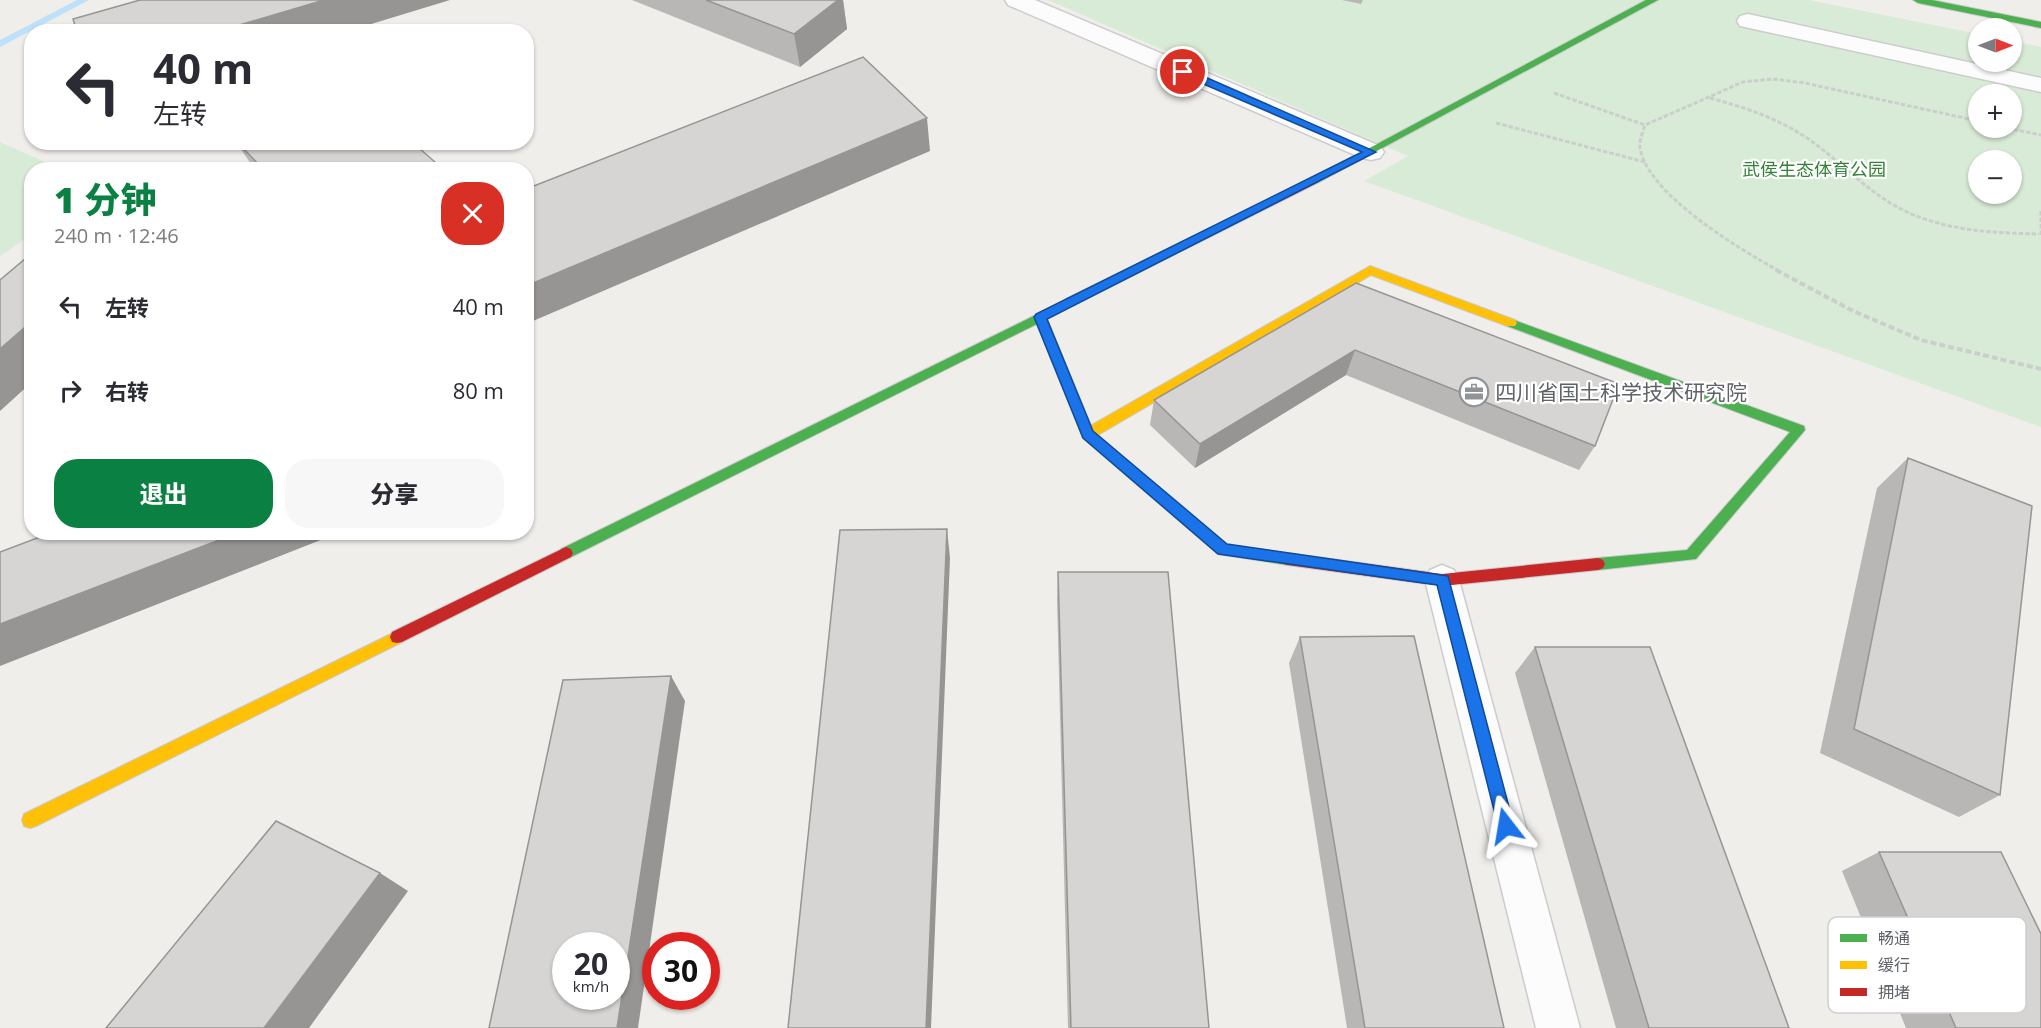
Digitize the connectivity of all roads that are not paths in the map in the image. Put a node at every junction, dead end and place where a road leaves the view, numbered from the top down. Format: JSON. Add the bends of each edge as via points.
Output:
{"nodes":[{"id":1,"x":1016,"y":0,"type":"edge"},
{"id":2,"x":1653,"y":0,"type":"edge"},
{"id":3,"x":1918,"y":0,"type":"edge"},
{"id":4,"x":1748,"y":21,"type":"dead end"},
{"id":5,"x":2041,"y":25,"type":"edge"},
{"id":6,"x":2041,"y":85,"type":"edge"},
{"id":7,"x":1371,"y":152,"type":"junction"},
{"id":8,"x":1040,"y":317,"type":"junction"},
{"id":9,"x":1088,"y":434,"type":"junction"},
{"id":10,"x":1443,"y":580,"type":"junction"},
{"id":11,"x":30,"y":820,"type":"dead end"},
{"id":12,"x":1558,"y":1028,"type":"edge"}],
"edges":[{"from":1,"to":7,"type":"street"},
{"from":2,"to":7,"type":"street"},
{"from":3,"to":5,"type":"street"},
{"from":4,"to":6,"type":"street"},
{"from":7,"to":8,"type":"street"},
{"from":8,"to":9,"type":"street"},
{"from":8,"to":11,"type":"street"},
{"from":9,"to":10,"type":"street","via":[[1223,550]]},
{"from":9,"to":10,"type":"street","via":[[1370,270],[1799,430],[1690,555]]},
{"from":10,"to":12,"type":"street"}]}
